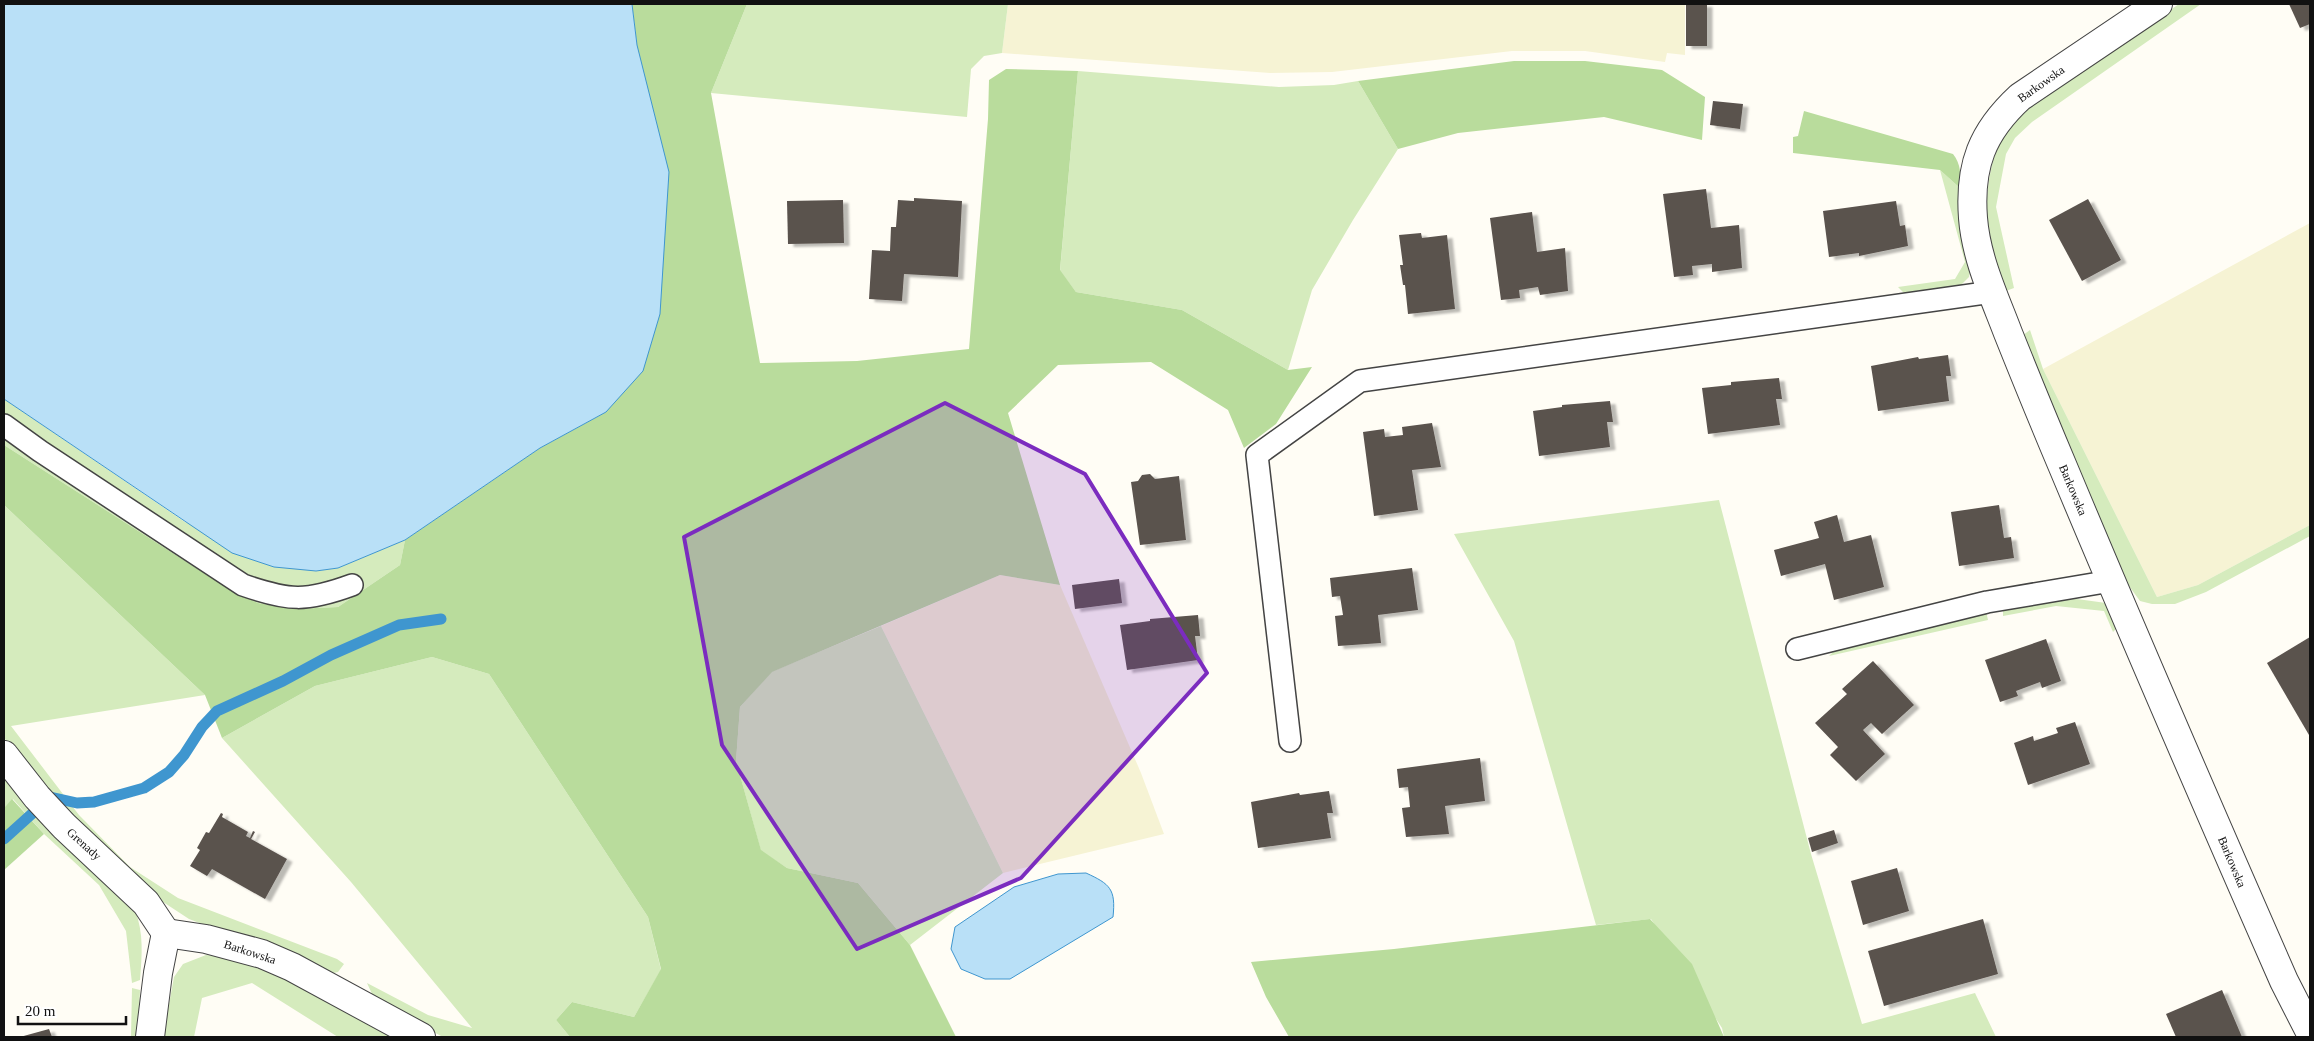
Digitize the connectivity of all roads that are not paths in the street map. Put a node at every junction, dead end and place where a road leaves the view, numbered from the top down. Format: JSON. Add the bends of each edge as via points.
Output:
{"nodes":[{"id":1,"x":2158,"y":4,"type":"edge"},
{"id":2,"x":1992,"y":292,"type":"junction"},
{"id":3,"x":4,"y":425,"type":"edge"},
{"id":4,"x":2111,"y":581,"type":"junction"},
{"id":5,"x":352,"y":585,"type":"dead end"},
{"id":6,"x":1797,"y":649,"type":"dead end"},
{"id":7,"x":1290,"y":741,"type":"dead end"},
{"id":8,"x":4,"y":755,"type":"edge"},
{"id":9,"x":166,"y":933,"type":"junction"},
{"id":10,"x":2310,"y":1032,"type":"edge"},
{"id":11,"x":150,"y":1037,"type":"edge"},
{"id":12,"x":421,"y":1037,"type":"edge"}],
"edges":[{"from":1,"to":2,"type":"street","name":"Barkowska","via":[[2020,97],[2005,111],[1982,146],[1972,196],[1973,221]]},
{"from":2,"to":4,"type":"street","name":"Barkowska"},
{"from":2,"to":7,"type":"lane","via":[[1360,381],[1257,456]]},
{"from":3,"to":5,"type":"lane","via":[[243,585],[274,596],[300,599],[326,595]]},
{"from":4,"to":6,"type":"lane","via":[[1987,602]]},
{"from":4,"to":10,"type":"street","name":"Barkowska","via":[[2284,981]]},
{"from":8,"to":9,"type":"street","name":"Grenady","via":[[64,826],[146,903]]},
{"from":9,"to":11,"type":"street"},
{"from":9,"to":12,"type":"street","name":"Barkowska","via":[[206,939],[262,954]]}]}
